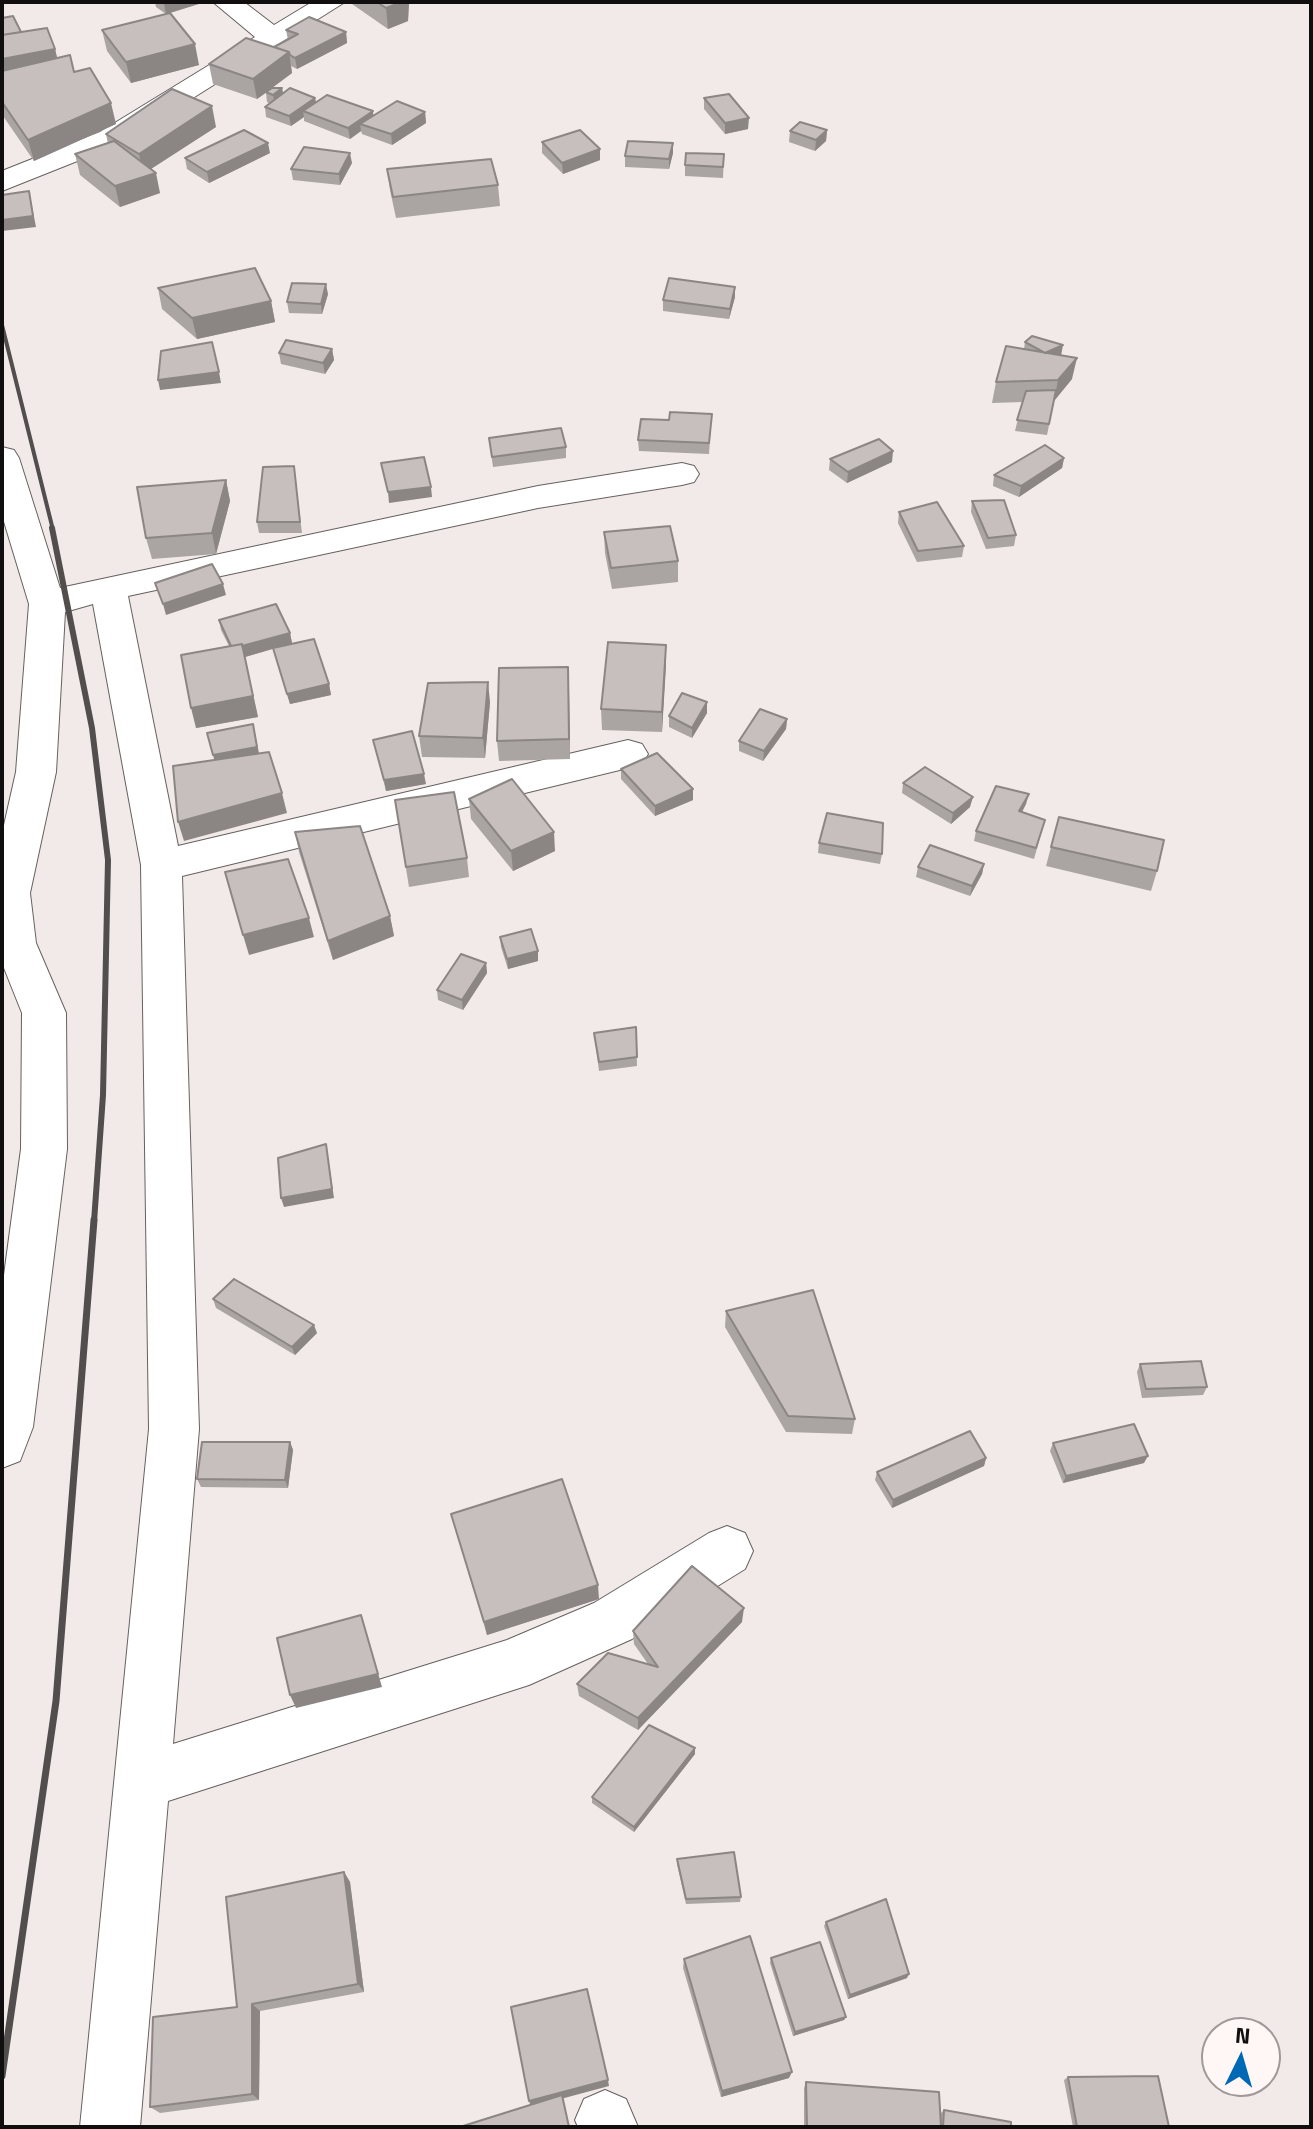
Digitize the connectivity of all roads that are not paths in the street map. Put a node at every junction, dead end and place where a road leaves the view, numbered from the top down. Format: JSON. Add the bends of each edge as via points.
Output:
{"nodes":[{"id":1,"x":227,"y":2,"type":"edge"},
{"id":2,"x":331,"y":2,"type":"edge"},
{"id":3,"x":272,"y":37,"type":"junction"},
{"id":4,"x":4,"y":178,"type":"edge"},
{"id":5,"x":2,"y":458,"type":"edge"},
{"id":6,"x":682,"y":474,"type":"dead end"},
{"id":7,"x":108,"y":588,"type":"junction"},
{"id":8,"x":47,"y":604,"type":"junction"},
{"id":9,"x":628,"y":754,"type":"dead end"},
{"id":10,"x":161,"y":865,"type":"junction"},
{"id":11,"x":2,"y":1445,"type":"edge"},
{"id":12,"x":727,"y":1551,"type":"dead end"},
{"id":13,"x":142,"y":1781,"type":"junction"},
{"id":14,"x":110,"y":2127,"type":"edge"}],
"edges":[{"from":1,"to":3,"type":"street"},
{"from":2,"to":3,"type":"street"},
{"from":3,"to":4,"type":"street","via":[[110,138]]},
{"from":5,"to":8,"type":"street"},
{"from":6,"to":7,"type":"street","via":[[538,497]]},
{"from":7,"to":8,"type":"street"},
{"from":7,"to":10,"type":"street"},
{"from":8,"to":11,"type":"street","via":[[36,772],[9,893],[15,943],[44,1013],[44,1149]]},
{"from":9,"to":10,"type":"street"},
{"from":10,"to":13,"type":"street","via":[[174,1429]]},
{"from":12,"to":13,"type":"street","via":[[613,1621],[510,1666]]},
{"from":13,"to":14,"type":"street"}]}
